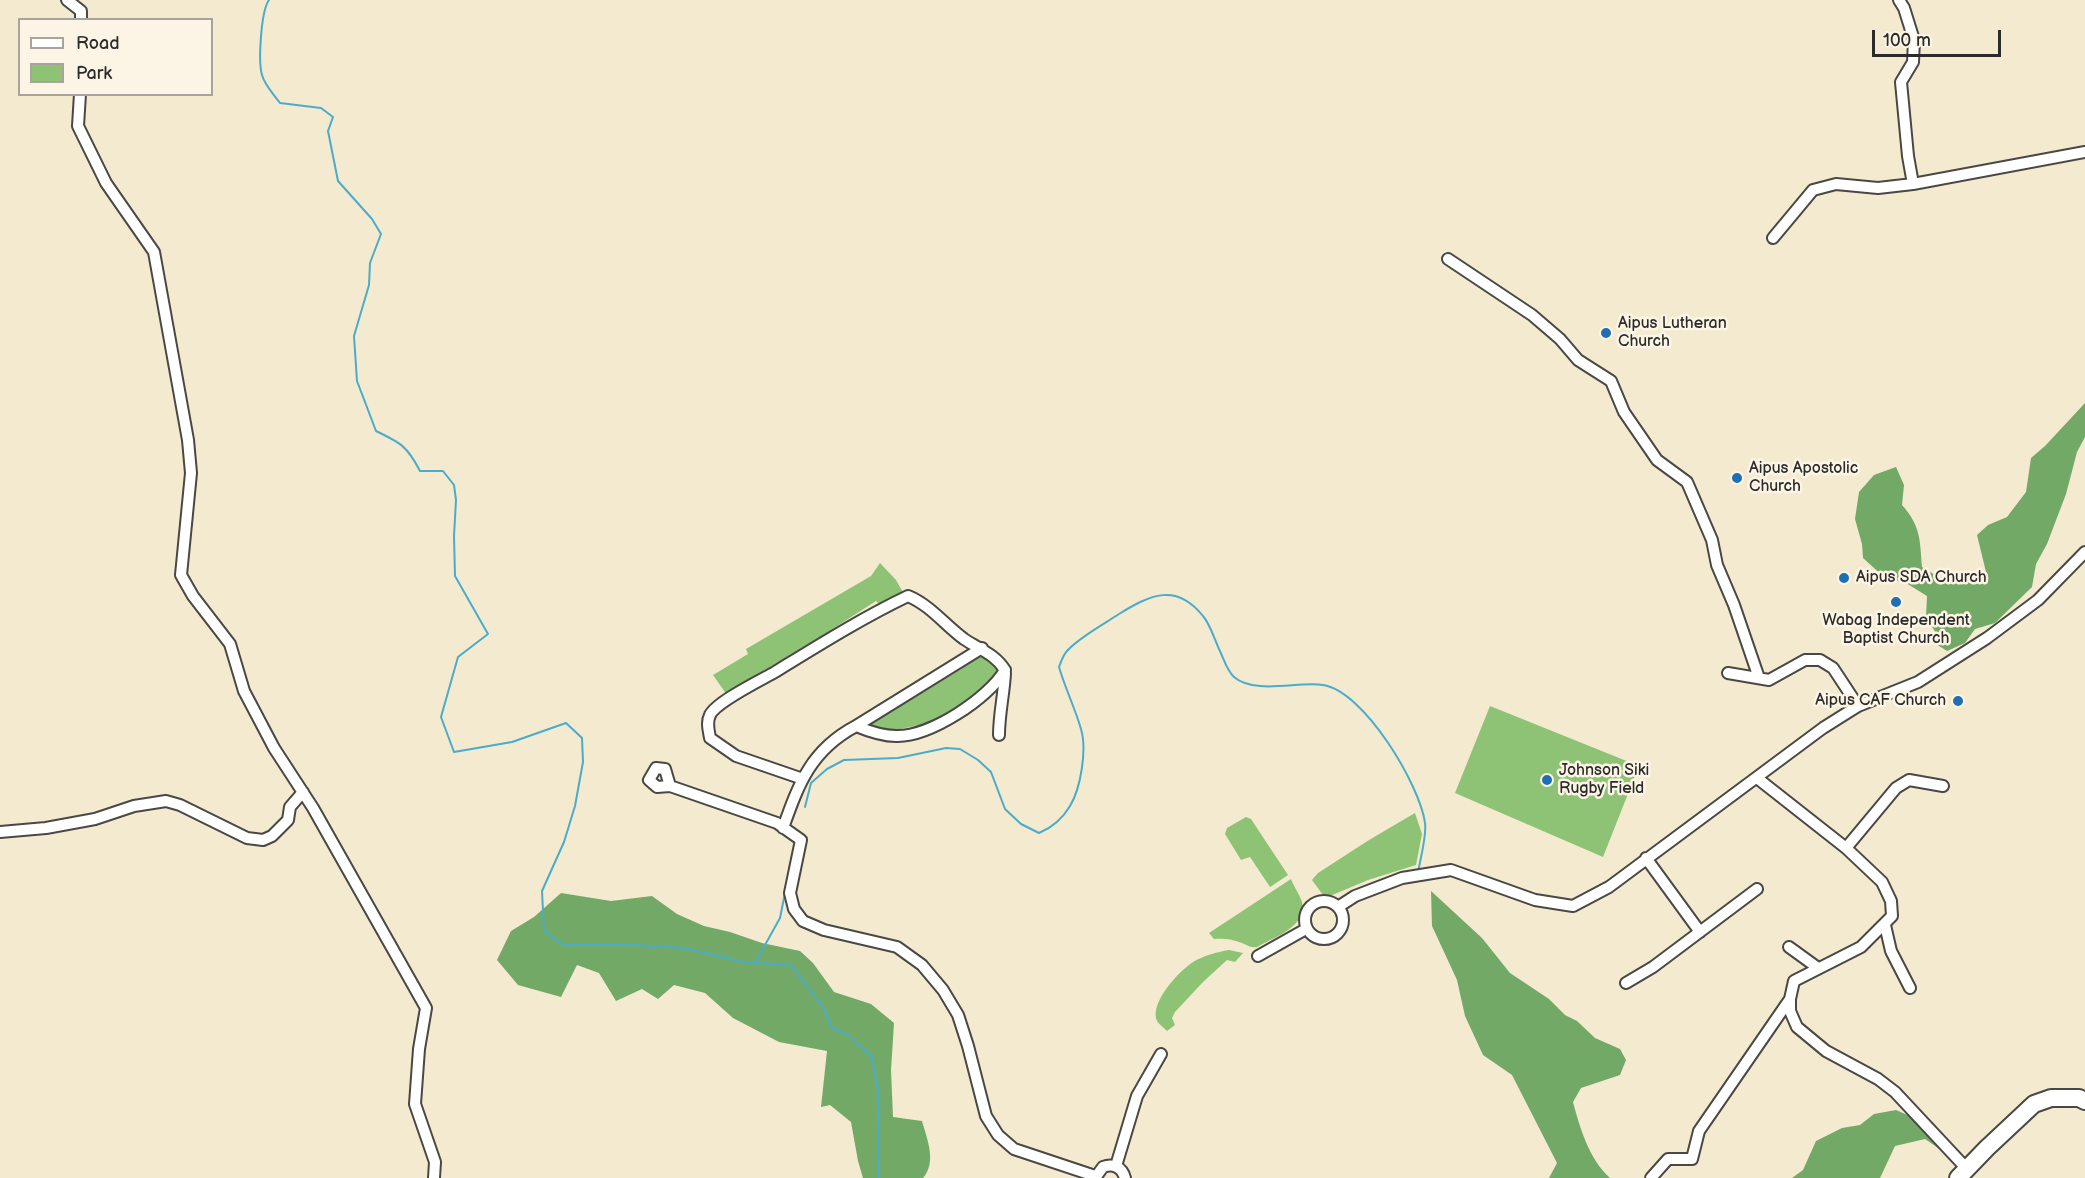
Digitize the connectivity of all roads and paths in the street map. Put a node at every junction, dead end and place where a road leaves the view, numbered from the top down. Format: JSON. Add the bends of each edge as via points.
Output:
{"nodes":[{"id":1,"x":67,"y":0,"type":"edge"},
{"id":2,"x":1899,"y":0,"type":"edge"},
{"id":3,"x":81,"y":18,"type":"edge"},
{"id":4,"x":80,"y":96,"type":"edge"},
{"id":5,"x":2085,"y":152,"type":"edge"},
{"id":6,"x":1913,"y":184,"type":"junction"},
{"id":7,"x":1773,"y":238,"type":"dead end"},
{"id":8,"x":1448,"y":259,"type":"dead end"},
{"id":9,"x":2085,"y":552,"type":"edge"},
{"id":10,"x":982,"y":648,"type":"junction"},
{"id":11,"x":1005,"y":670,"type":"junction"},
{"id":12,"x":1728,"y":673,"type":"dead end"},
{"id":13,"x":1760,"y":678,"type":"junction"},
{"id":14,"x":1858,"y":706,"type":"junction"},
{"id":15,"x":856,"y":726,"type":"junction"},
{"id":16,"x":999,"y":735,"type":"dead end"},
{"id":17,"x":803,"y":778,"type":"junction"},
{"id":18,"x":1757,"y":778,"type":"junction"},
{"id":19,"x":670,"y":786,"type":"dead end"},
{"id":20,"x":1943,"y":786,"type":"dead end"},
{"id":21,"x":303,"y":792,"type":"junction"},
{"id":22,"x":783,"y":828,"type":"junction"},
{"id":23,"x":0,"y":832,"type":"edge"},
{"id":24,"x":1846,"y":848,"type":"junction"},
{"id":25,"x":1646,"y":858,"type":"junction"},
{"id":26,"x":1757,"y":889,"type":"dead end"},
{"id":27,"x":1338,"y":907,"type":"junction"},
{"id":28,"x":1885,"y":925,"type":"junction"},
{"id":29,"x":1306,"y":929,"type":"junction"},
{"id":30,"x":1700,"y":932,"type":"junction"},
{"id":31,"x":1789,"y":947,"type":"dead end"},
{"id":32,"x":1258,"y":956,"type":"dead end"},
{"id":33,"x":1818,"y":968,"type":"junction"},
{"id":34,"x":1626,"y":983,"type":"dead end"},
{"id":35,"x":1910,"y":988,"type":"dead end"},
{"id":36,"x":1790,"y":999,"type":"junction"},
{"id":37,"x":1161,"y":1054,"type":"dead end"},
{"id":38,"x":2085,"y":1101,"type":"edge"},
{"id":39,"x":1116,"y":1166,"type":"junction"},
{"id":40,"x":1963,"y":1173,"type":"edge"},
{"id":41,"x":1095,"y":1177,"type":"edge"},
{"id":42,"x":434,"y":1178,"type":"edge"},
{"id":43,"x":1125,"y":1178,"type":"edge"},
{"id":44,"x":1651,"y":1178,"type":"edge"}],
"edges":[{"from":1,"to":3,"type":"street","via":[[81,11]]},
{"from":2,"to":6,"type":"street","via":[[1914,40],[1912,62],[1901,82]]},
{"from":4,"to":21,"type":"street","via":[[78,126],[106,183],[154,252],[191,473],[181,575],[230,644],[244,691]]},
{"from":5,"to":6,"type":"street"},
{"from":6,"to":7,"type":"street","via":[[1878,188],[1836,184],[1813,190]]},
{"from":8,"to":13,"type":"street","via":[[1532,315],[1578,360],[1611,381],[1624,412],[1657,460],[1687,482],[1712,540],[1717,565]]},
{"from":9,"to":14,"type":"street","via":[[2038,600],[1987,638],[1918,682]]},
{"from":10,"to":11,"type":"street","via":[[999,660]]},
{"from":10,"to":15,"type":"street"},
{"from":10,"to":17,"type":"street","via":[[965,639],[921,601],[908,596],[729,698],[710,714],[710,738],[736,756]]},
{"from":11,"to":15,"type":"street","via":[[980,698],[921,733],[896,736]]},
{"from":11,"to":16,"type":"street"},
{"from":12,"to":13,"type":"street"},
{"from":13,"to":14,"type":"street","via":[[1769,680],[1805,660],[1820,660],[1833,668]]},
{"from":14,"to":18,"type":"street"},
{"from":15,"to":17,"type":"street","via":[[839,735],[814,760]]},
{"from":17,"to":22,"type":"street"},
{"from":18,"to":24,"type":"street"},
{"from":18,"to":25,"type":"street"},
{"from":19,"to":22,"type":"street"},
{"from":20,"to":24,"type":"street","via":[[1909,780],[1896,788]]},
{"from":21,"to":23,"type":"street","via":[[290,807],[288,820],[263,840],[247,838],[166,801],[134,806],[95,819]]},
{"from":21,"to":42,"type":"street","via":[[426,1008],[415,1104],[435,1162]]},
{"from":22,"to":41,"type":"street","via":[[801,840],[790,893],[794,909],[803,921],[897,948],[922,965],[944,990],[958,1015],[987,1116],[998,1135],[1014,1149]]},
{"from":24,"to":28,"type":"street","via":[[1882,882],[1892,908],[1892,916]]},
{"from":25,"to":27,"type":"street","via":[[1610,887],[1573,906],[1535,900],[1451,870],[1402,878],[1354,896]]},
{"from":25,"to":30,"type":"street"},
{"from":26,"to":30,"type":"street"},
{"from":27,"to":29,"type":"street","via":[[1321,900],[1310,906],[1305,917]]},
{"from":27,"to":29,"type":"street","via":[[1343,919],[1335,936],[1322,939]]},
{"from":28,"to":33,"type":"street","via":[[1861,947]]},
{"from":28,"to":35,"type":"street","via":[[1891,951]]},
{"from":29,"to":32,"type":"street"},
{"from":30,"to":34,"type":"street"},
{"from":31,"to":33,"type":"street"},
{"from":33,"to":36,"type":"street","via":[[1794,981]]},
{"from":36,"to":40,"type":"street","via":[[1797,1027],[1826,1051],[1878,1078],[1895,1092]]},
{"from":36,"to":44,"type":"street","via":[[1699,1131],[1692,1159],[1668,1159]]},
{"from":37,"to":39,"type":"street","via":[[1137,1096]]},
{"from":38,"to":40,"type":"main road","via":[[2050,1098],[2034,1104]]},
{"from":39,"to":41,"type":"street","via":[[1103,1167]]},
{"from":39,"to":43,"type":"street"}]}
